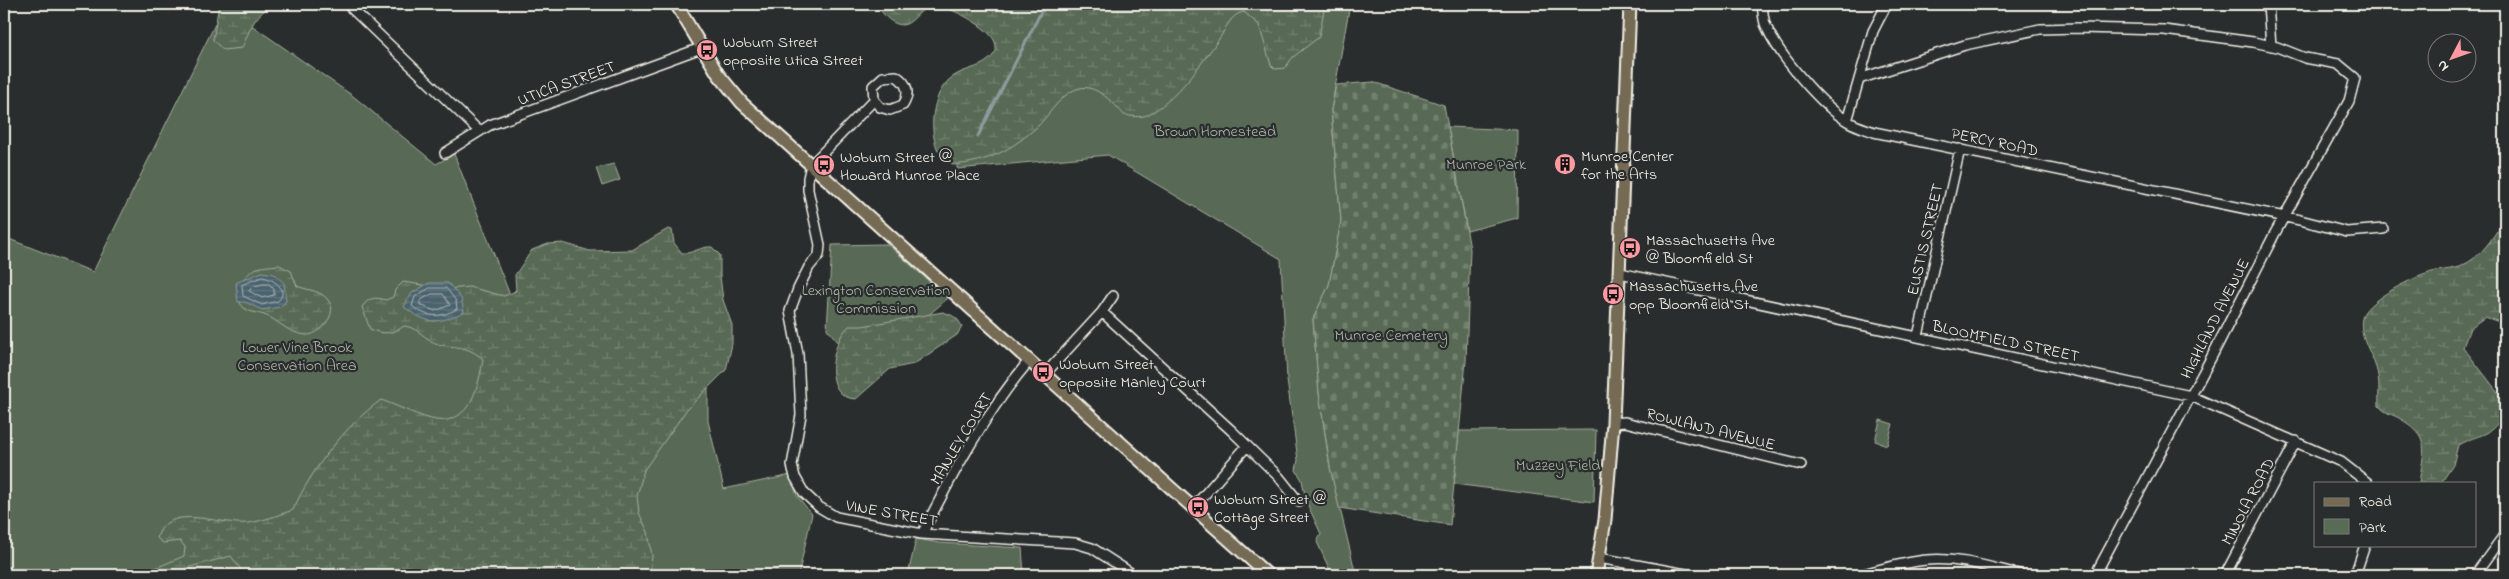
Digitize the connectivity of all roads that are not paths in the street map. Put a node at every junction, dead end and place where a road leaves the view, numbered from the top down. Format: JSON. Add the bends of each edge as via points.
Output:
{"nodes":[{"id":1,"x":6,"y":4,"type":"edge"},
{"id":2,"x":348,"y":4,"type":"edge"},
{"id":3,"x":676,"y":4,"type":"edge"},
{"id":4,"x":1630,"y":4,"type":"edge"},
{"id":5,"x":1762,"y":4,"type":"edge"},
{"id":6,"x":1887,"y":4,"type":"edge"},
{"id":7,"x":2268,"y":4,"type":"edge"},
{"id":8,"x":4,"y":9,"type":"edge"},
{"id":9,"x":2271,"y":46,"type":"junction"},
{"id":10,"x":701,"y":48,"type":"junction"},
{"id":11,"x":1859,"y":79,"type":"junction"},
{"id":12,"x":874,"y":100,"type":"junction"},
{"id":13,"x":1847,"y":121,"type":"junction"},
{"id":14,"x":479,"y":131,"type":"junction"},
{"id":15,"x":1960,"y":149,"type":"junction"},
{"id":16,"x":445,"y":153,"type":"dead end"},
{"id":17,"x":811,"y":165,"type":"junction"},
{"id":18,"x":2284,"y":218,"type":"junction"},
{"id":19,"x":2383,"y":229,"type":"dead end"},
{"id":20,"x":1620,"y":272,"type":"junction"},
{"id":21,"x":1113,"y":296,"type":"dead end"},
{"id":22,"x":1102,"y":312,"type":"junction"},
{"id":23,"x":1918,"y":336,"type":"junction"},
{"id":24,"x":1029,"y":361,"type":"junction"},
{"id":25,"x":1044,"y":375,"type":"junction"},
{"id":26,"x":2191,"y":396,"type":"junction"},
{"id":27,"x":1613,"y":423,"type":"junction"},
{"id":28,"x":2296,"y":441,"type":"junction"},
{"id":29,"x":1248,"y":446,"type":"junction"},
{"id":30,"x":1801,"y":465,"type":"dead end"},
{"id":31,"x":2367,"y":482,"type":"edge"},
{"id":32,"x":1299,"y":502,"type":"dead end"},
{"id":33,"x":1193,"y":508,"type":"junction"},
{"id":34,"x":922,"y":534,"type":"junction"},
{"id":35,"x":2505,"y":534,"type":"edge"},
{"id":36,"x":2364,"y":546,"type":"edge"},
{"id":37,"x":1599,"y":558,"type":"junction"},
{"id":38,"x":1134,"y":575,"type":"edge"},
{"id":39,"x":1268,"y":575,"type":"edge"},
{"id":40,"x":1596,"y":575,"type":"edge"},
{"id":41,"x":1691,"y":575,"type":"edge"},
{"id":42,"x":1860,"y":575,"type":"edge"},
{"id":43,"x":2022,"y":575,"type":"edge"},
{"id":44,"x":2095,"y":575,"type":"edge"},
{"id":45,"x":2225,"y":575,"type":"edge"},
{"id":46,"x":2354,"y":575,"type":"edge"},
{"id":47,"x":2476,"y":575,"type":"edge"}],
"edges":[{"from":1,"to":8,"type":"street"},
{"from":2,"to":14,"type":"street"},
{"from":3,"to":10,"type":"main road"},
{"from":4,"to":20,"type":"main road"},
{"from":5,"to":13,"type":"street","name":"PERCY ROAD","via":[[1765,25],[1775,42],[1813,90]]},
{"from":6,"to":11,"type":"street","via":[[1873,31]]},
{"from":7,"to":9,"type":"street"},
{"from":9,"to":11,"type":"street","via":[[2164,30],[2040,29],[1965,45]]},
{"from":9,"to":18,"type":"street","name":"HIGHLAND AVENUE","via":[[2305,58],[2338,64],[2355,78],[2350,100]]},
{"from":10,"to":14,"type":"street","name":"UTICA STREET"},
{"from":10,"to":17,"type":"main road","via":[[742,103]]},
{"from":11,"to":13,"type":"street"},
{"from":12,"to":12,"type":"street","via":[[873,86],[883,76],[896,76],[906,86],[906,100],[899,108],[885,110]]},
{"from":12,"to":17,"type":"street"},
{"from":13,"to":15,"type":"street","name":"PERCY ROAD","via":[[1874,132]]},
{"from":14,"to":16,"type":"street","name":"UTICA STREET"},
{"from":15,"to":18,"type":"street","name":"PERCY ROAD"},
{"from":15,"to":23,"type":"street","name":"EUSTIS STREET"},
{"from":17,"to":24,"type":"main road"},
{"from":17,"to":34,"type":"street","name":"VINE STREET","via":[[808,190],[820,245],[790,312],[798,354],[801,415],[792,465],[795,476],[804,493],[836,517]]},
{"from":18,"to":19,"type":"street","name":"PERCY ROAD","via":[[2347,232]]},
{"from":18,"to":26,"type":"street","name":"HIGHLAND AVENUE"},
{"from":20,"to":23,"type":"street","name":"BLOOMFIELD STREET"},
{"from":20,"to":27,"type":"main road"},
{"from":21,"to":22,"type":"street"},
{"from":22,"to":25,"type":"street"},
{"from":22,"to":29,"type":"street"},
{"from":23,"to":26,"type":"street","name":"BLOOMFIELD STREET"},
{"from":24,"to":25,"type":"main road"},
{"from":24,"to":34,"type":"street","name":"MANLEY COURT","via":[[977,434]]},
{"from":25,"to":33,"type":"main road"},
{"from":26,"to":28,"type":"street","name":"BLOOMFIELD STREET"},
{"from":26,"to":44,"type":"street","name":"HIGHLAND AVENUE"},
{"from":27,"to":30,"type":"street","name":"ROWLAND AVENUE","via":[[1625,422]]},
{"from":27,"to":37,"type":"main road"},
{"from":28,"to":31,"type":"street","name":"BLOOMFIELD STREET","via":[[2352,469]]},
{"from":28,"to":45,"type":"street","name":"MINOLA ROAD"},
{"from":29,"to":32,"type":"street"},
{"from":29,"to":33,"type":"street"},
{"from":33,"to":39,"type":"main road"},
{"from":34,"to":38,"type":"street","name":"VINE STREET","via":[[1075,543],[1092,548]]},
{"from":35,"to":47,"type":"street"},
{"from":36,"to":46,"type":"street"},
{"from":37,"to":40,"type":"main road"},
{"from":37,"to":41,"type":"street"},
{"from":42,"to":43,"type":"street","via":[[1929,560],[1961,562]]}]}
